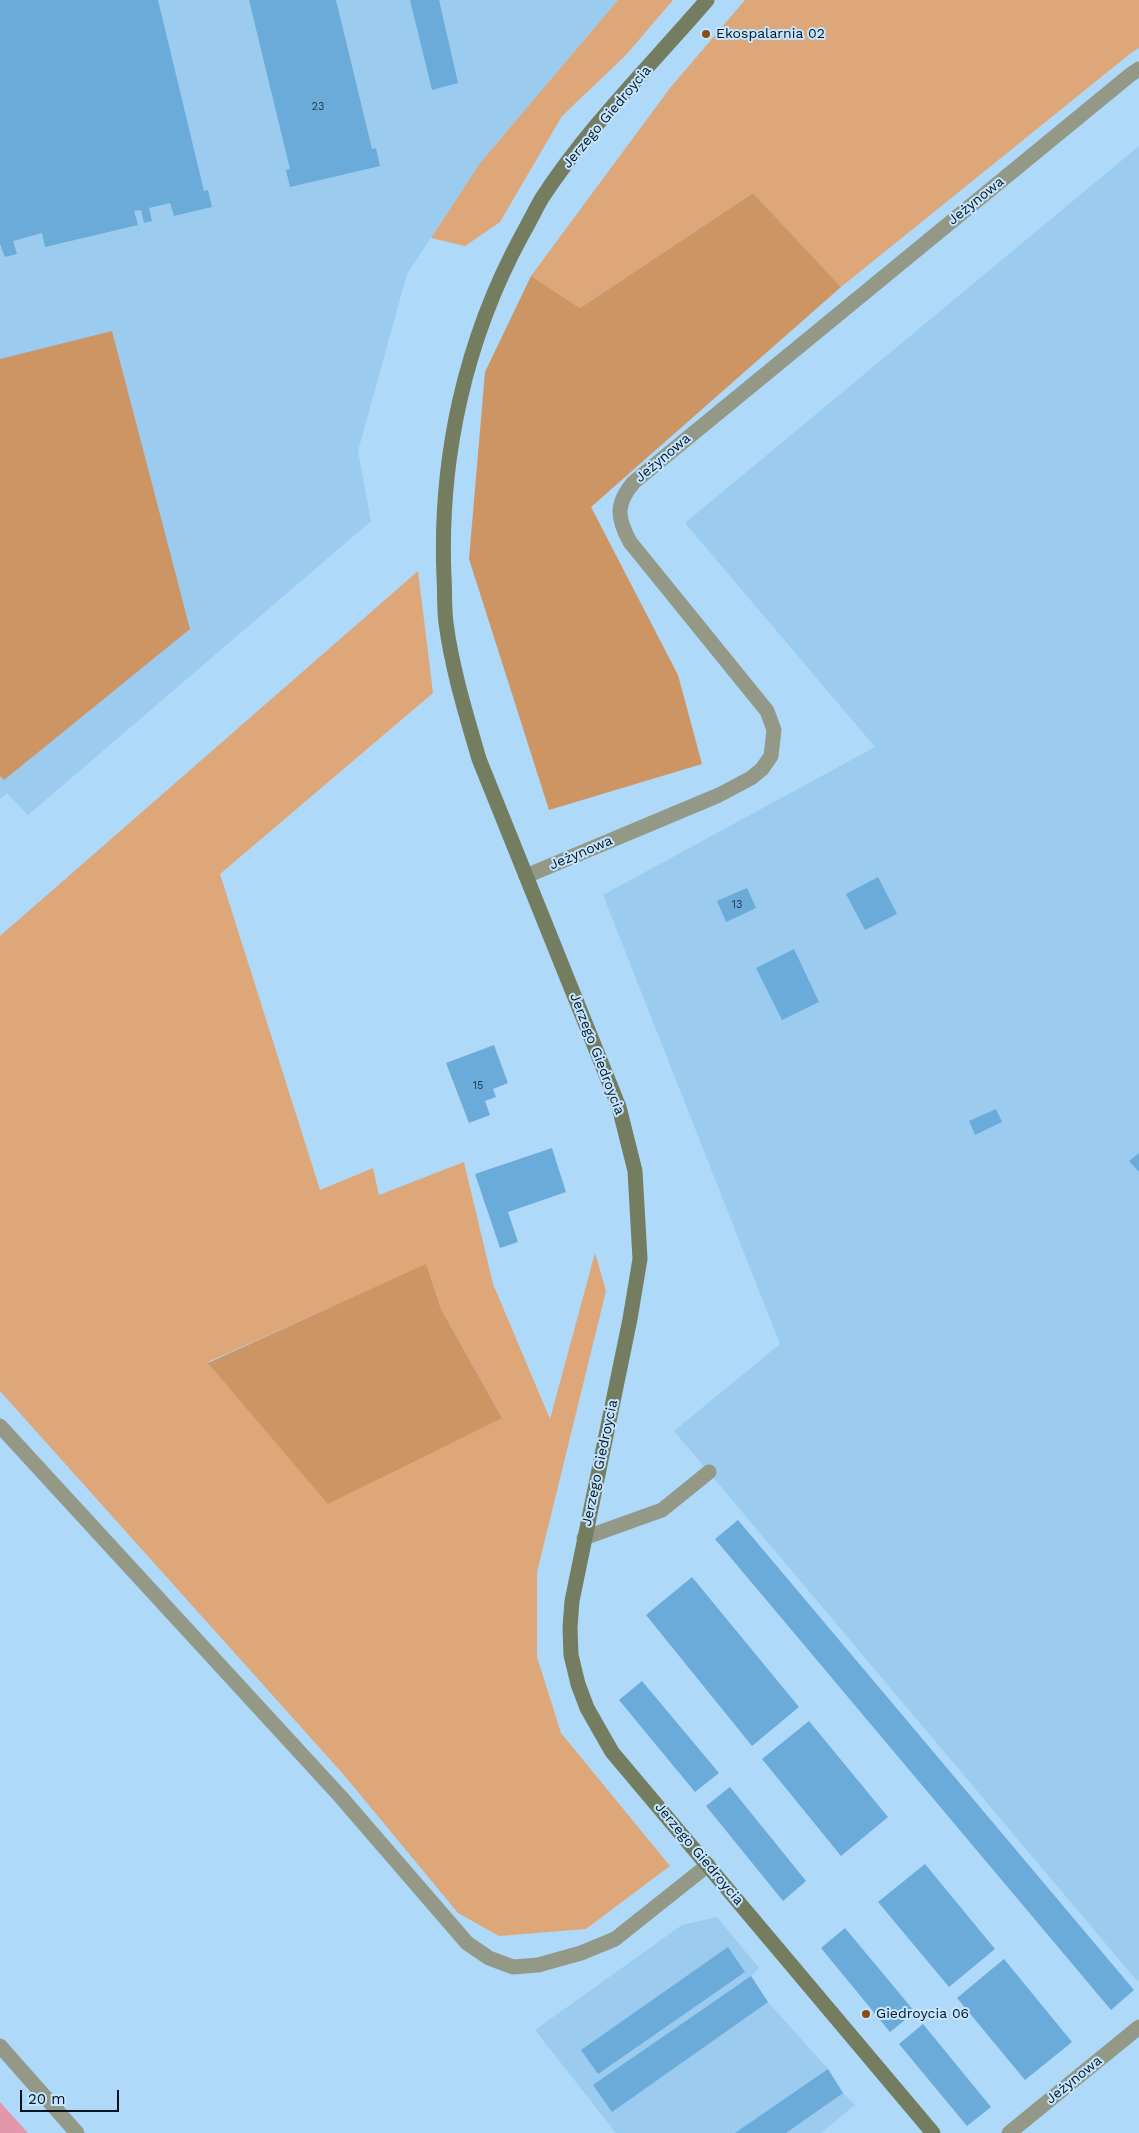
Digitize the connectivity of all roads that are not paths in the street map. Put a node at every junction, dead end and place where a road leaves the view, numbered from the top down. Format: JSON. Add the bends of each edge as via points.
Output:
{"nodes":[{"id":1,"x":707,"y":0,"type":"edge"},
{"id":2,"x":1139,"y":69,"type":"edge"},
{"id":3,"x":526,"y":876,"type":"junction"},
{"id":4,"x":0,"y":1426,"type":"edge"},
{"id":5,"x":709,"y":1472,"type":"dead end"},
{"id":6,"x":584,"y":1538,"type":"junction"},
{"id":7,"x":708,"y":1865,"type":"junction"},
{"id":8,"x":1139,"y":2027,"type":"edge"},
{"id":9,"x":0,"y":2046,"type":"edge"},
{"id":10,"x":77,"y":2133,"type":"edge"},
{"id":11,"x":933,"y":2133,"type":"edge"},
{"id":12,"x":1009,"y":2133,"type":"edge"}],
"edges":[{"from":1,"to":3,"type":"street","name":"Jerzego Giedroycia","via":[[581,144],[542,199],[491,297],[467,366],[448,465],[443,547],[446,623],[462,701],[479,758]]},
{"from":2,"to":3,"type":"street","name":"Jeżynowa","via":[[679,444],[625,492],[619,515],[630,542],[767,710],[774,730],[771,756],[751,778],[719,794]]},
{"from":3,"to":6,"type":"street","name":"Jerzego Giedroycia","via":[[619,1107],[635,1171],[640,1259]]},
{"from":4,"to":7,"type":"street","via":[[340,1796],[467,1943],[489,1958],[513,1967],[538,1965],[582,1953],[615,1939]]},
{"from":5,"to":6,"type":"street","via":[[662,1510]]},
{"from":6,"to":7,"type":"street","name":"Jerzego Giedroycia","via":[[570,1628],[571,1655],[587,1708],[612,1752]]},
{"from":7,"to":11,"type":"street","name":"Jerzego Giedroycia"},
{"from":8,"to":12,"type":"street","name":"Jeżynowa"},
{"from":9,"to":10,"type":"street"}]}
